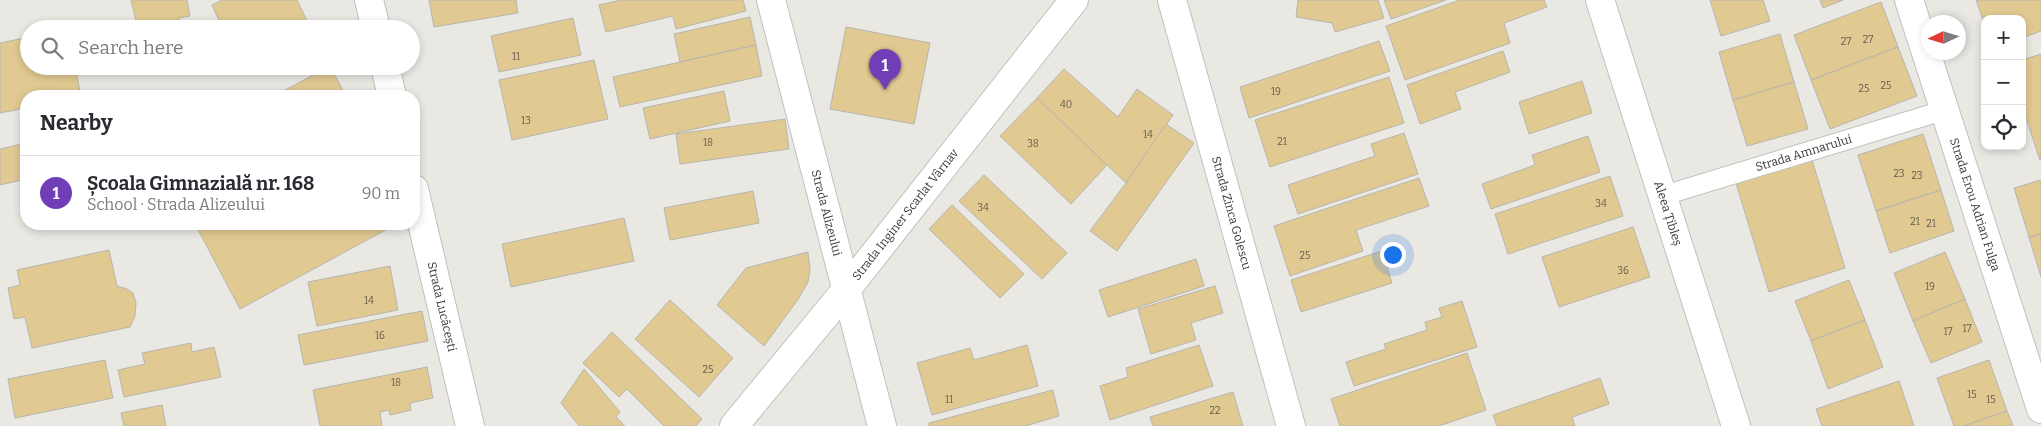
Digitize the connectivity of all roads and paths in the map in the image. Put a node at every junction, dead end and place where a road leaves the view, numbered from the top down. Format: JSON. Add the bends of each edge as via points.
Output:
{"nodes":[{"id":1,"x":369,"y":0,"type":"edge"},
{"id":2,"x":770,"y":0,"type":"edge"},
{"id":3,"x":1074,"y":0,"type":"edge"},
{"id":4,"x":1172,"y":0,"type":"edge"},
{"id":5,"x":1600,"y":0,"type":"edge"},
{"id":6,"x":1909,"y":0,"type":"edge"},
{"id":7,"x":374,"y":20,"type":"edge"},
{"id":8,"x":387,"y":75,"type":"edge"},
{"id":9,"x":391,"y":90,"type":"edge"},
{"id":10,"x":1945,"y":110,"type":"junction"},
{"id":11,"x":1662,"y":196,"type":"junction"},
{"id":12,"x":420,"y":214,"type":"edge"},
{"id":13,"x":846,"y":290,"type":"junction"},
{"id":14,"x":2041,"y":408,"type":"edge"},
{"id":15,"x":470,"y":426,"type":"edge"},
{"id":16,"x":734,"y":426,"type":"edge"},
{"id":17,"x":882,"y":426,"type":"edge"},
{"id":18,"x":1292,"y":426,"type":"edge"},
{"id":19,"x":1736,"y":426,"type":"edge"}],
"edges":[{"from":1,"to":7,"type":"street"},
{"from":2,"to":13,"type":"street","name":"Strada Alizeului"},
{"from":3,"to":13,"type":"street","name":"Strada Inginer Scarlat Vârnav"},
{"from":4,"to":18,"type":"street","name":"Strada Zinca Golescu"},
{"from":5,"to":11,"type":"street","name":"Aleea Țibleș"},
{"from":6,"to":10,"type":"street","name":"Strada Erou Adrian Fulga"},
{"from":8,"to":9,"type":"street"},
{"from":10,"to":11,"type":"lane","name":"Strada Amnarului"},
{"from":10,"to":14,"type":"street","name":"Strada Erou Adrian Fulga"},
{"from":11,"to":19,"type":"street","name":"Aleea Țibleș"},
{"from":12,"to":15,"type":"street","name":"Strada Lucăcești"},
{"from":13,"to":16,"type":"street","name":"Strada Inginer Scarlat Vârnav"},
{"from":13,"to":17,"type":"street","name":"Strada Alizeului"}]}
